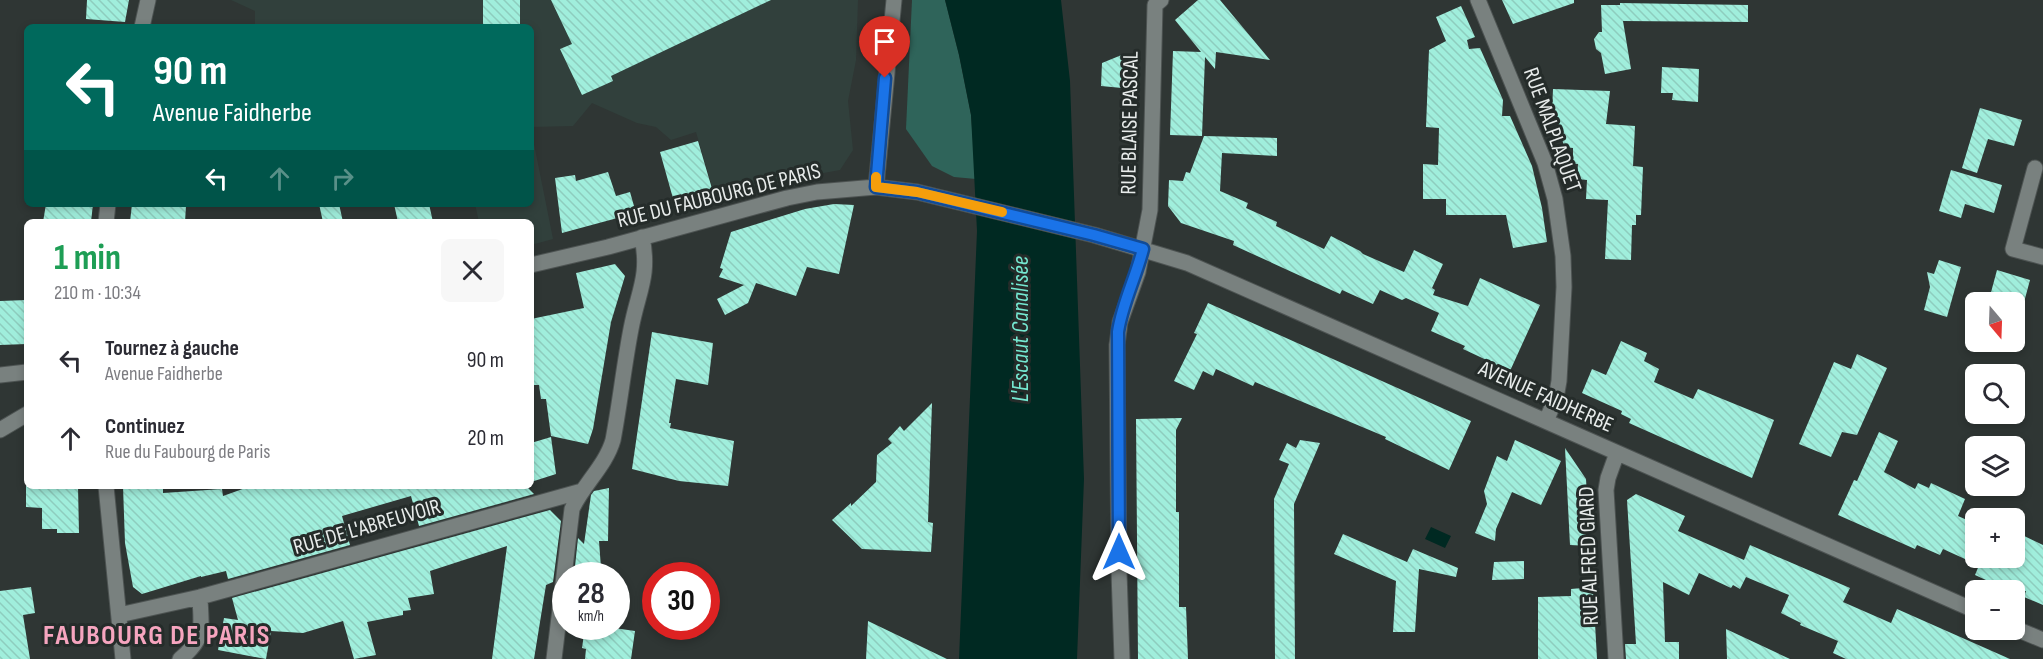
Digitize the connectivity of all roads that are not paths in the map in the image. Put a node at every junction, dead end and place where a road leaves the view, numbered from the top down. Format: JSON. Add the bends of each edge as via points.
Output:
{"nodes":[{"id":1,"x":148,"y":0,"type":"edge"},
{"id":2,"x":894,"y":0,"type":"edge"},
{"id":3,"x":1478,"y":0,"type":"edge"},
{"id":4,"x":1155,"y":2,"type":"edge"},
{"id":5,"x":143,"y":24,"type":"edge"},
{"id":6,"x":2035,"y":168,"type":"dead end"},
{"id":7,"x":876,"y":187,"type":"junction"},
{"id":8,"x":1094,"y":235,"type":"joint"},
{"id":9,"x":642,"y":237,"type":"junction"},
{"id":10,"x":1143,"y":249,"type":"junction"},
{"id":11,"x":2043,"y":257,"type":"edge"},
{"id":12,"x":534,"y":264,"type":"edge"},
{"id":13,"x":24,"y":372,"type":"edge"},
{"id":14,"x":0,"y":375,"type":"edge"},
{"id":15,"x":24,"y":416,"type":"edge"},
{"id":16,"x":1546,"y":421,"type":"junction"},
{"id":17,"x":0,"y":430,"type":"edge"},
{"id":18,"x":1617,"y":453,"type":"junction"},
{"id":19,"x":106,"y":489,"type":"edge"},
{"id":20,"x":582,"y":491,"type":"junction"},
{"id":21,"x":200,"y":597,"type":"junction"},
{"id":22,"x":1965,"y":605,"type":"edge"},
{"id":23,"x":119,"y":615,"type":"junction"},
{"id":24,"x":2025,"y":633,"type":"edge"},
{"id":25,"x":2043,"y":640,"type":"edge"},
{"id":26,"x":123,"y":659,"type":"edge"},
{"id":27,"x":180,"y":659,"type":"edge"},
{"id":28,"x":554,"y":659,"type":"edge"},
{"id":29,"x":1122,"y":659,"type":"edge"},
{"id":30,"x":1616,"y":659,"type":"edge"}],
"edges":[{"from":1,"to":5,"type":"street"},
{"from":2,"to":7,"type":"street"},
{"from":3,"to":16,"type":"street","name":"RUE MALPLAQUET","via":[[1554,190],[1564,287],[1558,389]]},
{"from":4,"to":10,"type":"street","name":"RUE BLAISE PASCAL","via":[[1151,197]]},
{"from":6,"to":11,"type":"street","via":[[2013,249]]},
{"from":7,"to":8,"type":"street","name":"RUE DU FAUBOURG DE PARIS","via":[[917,192]]},
{"from":7,"to":9,"type":"street","name":"RUE DU FAUBOURG DE PARIS","via":[[787,198]]},
{"from":8,"to":10,"type":"street","name":"AVENUE FAIDHERBE"},
{"from":9,"to":12,"type":"street","name":"RUE DU FAUBOURG DE PARIS"},
{"from":9,"to":20,"type":"street","via":[[645,276],[631,330],[613,440]]},
{"from":10,"to":16,"type":"street","name":"AVENUE FAIDHERBE","via":[[1206,271]]},
{"from":10,"to":29,"type":"street","name":"RUE BLAISE PASCAL","via":[[1120,322],[1117,345]]},
{"from":13,"to":14,"type":"street"},
{"from":15,"to":17,"type":"street"},
{"from":16,"to":18,"type":"street","name":"AVENUE FAIDHERBE"},
{"from":18,"to":22,"type":"street","name":"AVENUE FAIDHERBE"},
{"from":18,"to":30,"type":"street","name":"RUE ALFRED GIARD","via":[[1606,490]]},
{"from":19,"to":23,"type":"street"},
{"from":20,"to":21,"type":"street","name":"RUE DE L'ABREUVOIR"},
{"from":20,"to":28,"type":"street","via":[[571,515]]},
{"from":21,"to":23,"type":"street","name":"RUE DE L'ABREUVOIR"},
{"from":21,"to":27,"type":"street","via":[[198,642]]},
{"from":23,"to":26,"type":"street"},
{"from":24,"to":25,"type":"street"}]}
